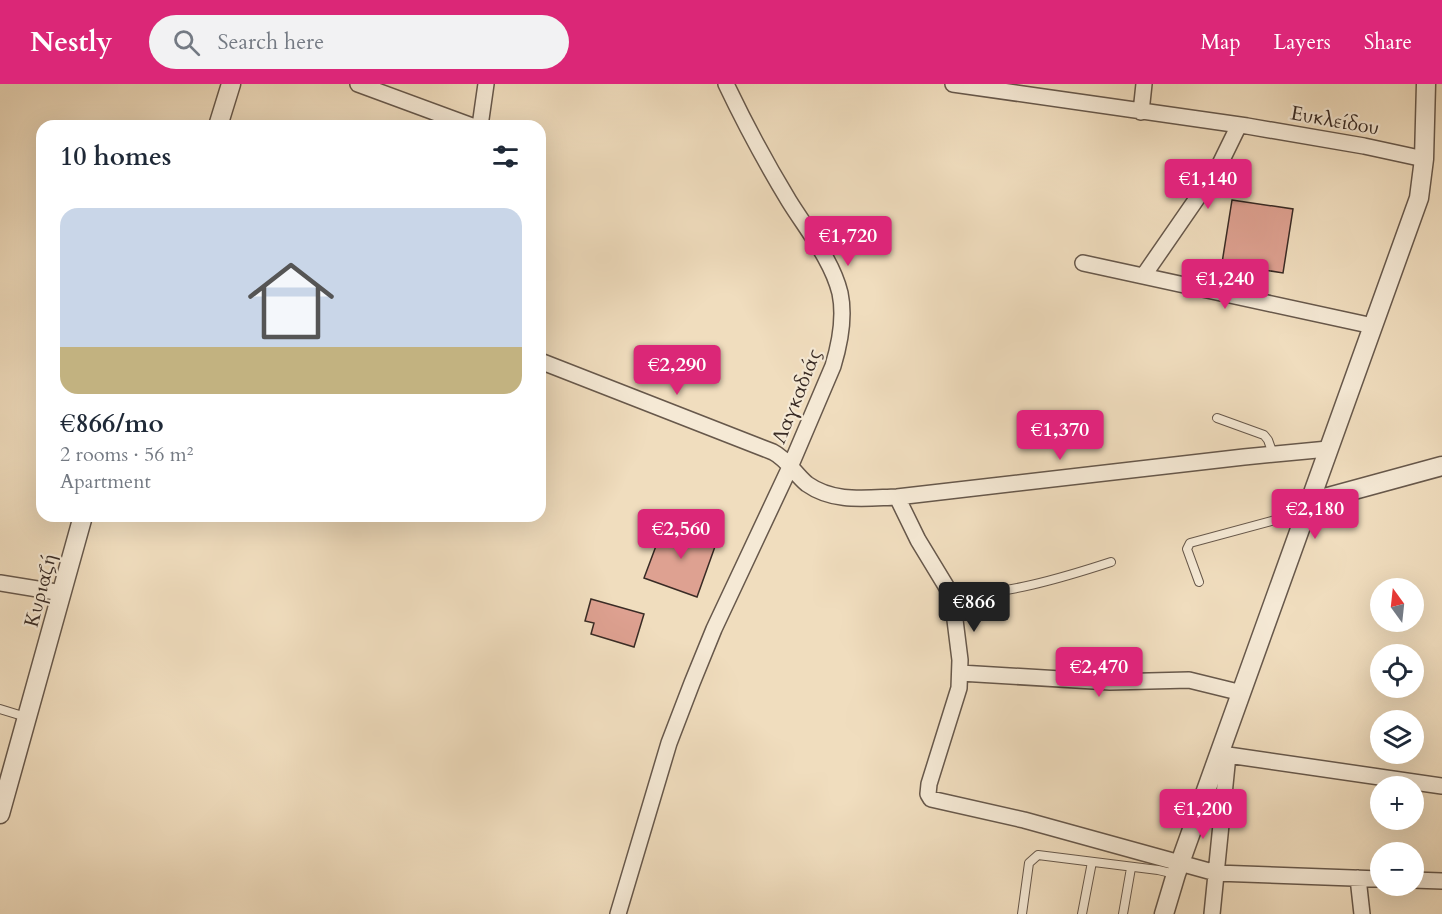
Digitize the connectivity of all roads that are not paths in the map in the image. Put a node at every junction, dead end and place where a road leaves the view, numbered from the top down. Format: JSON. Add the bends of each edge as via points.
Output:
{"nodes":[{"id":1,"x":231,"y":84,"type":"edge"},
{"id":2,"x":358,"y":84,"type":"edge"},
{"id":3,"x":486,"y":84,"type":"edge"},
{"id":4,"x":726,"y":84,"type":"edge"},
{"id":5,"x":953,"y":84,"type":"edge"},
{"id":6,"x":1144,"y":84,"type":"edge"},
{"id":7,"x":1426,"y":84,"type":"edge"},
{"id":8,"x":1141,"y":112,"type":"junction"},
{"id":9,"x":220,"y":120,"type":"edge"},
{"id":10,"x":456,"y":120,"type":"edge"},
{"id":11,"x":481,"y":120,"type":"edge"},
{"id":12,"x":1239,"y":125,"type":"junction"},
{"id":13,"x":1425,"y":159,"type":"junction"},
{"id":14,"x":1083,"y":263,"type":"dead end"},
{"id":15,"x":1144,"y":275,"type":"junction"},
{"id":16,"x":1373,"y":326,"type":"junction"},
{"id":17,"x":546,"y":363,"type":"edge"},
{"id":18,"x":1217,"y":418,"type":"dead end"},
{"id":19,"x":1328,"y":449,"type":"junction"},
{"id":20,"x":1272,"y":454,"type":"junction"},
{"id":21,"x":1442,"y":466,"type":"edge"},
{"id":22,"x":790,"y":467,"type":"junction"},
{"id":23,"x":897,"y":497,"type":"junction"},
{"id":24,"x":1308,"y":507,"type":"junction"},
{"id":25,"x":81,"y":522,"type":"edge"},
{"id":26,"x":1111,"y":562,"type":"dead end"},
{"id":27,"x":1199,"y":582,"type":"dead end"},
{"id":28,"x":0,"y":583,"type":"edge"},
{"id":29,"x":62,"y":593,"type":"junction"},
{"id":30,"x":952,"y":596,"type":"junction"},
{"id":31,"x":960,"y":673,"type":"junction"},
{"id":32,"x":1242,"y":693,"type":"junction"},
{"id":33,"x":0,"y":709,"type":"edge"},
{"id":34,"x":27,"y":717,"type":"junction"},
{"id":35,"x":1224,"y":754,"type":"junction"},
{"id":36,"x":1442,"y":786,"type":"edge"},
{"id":37,"x":0,"y":814,"type":"edge"},
{"id":38,"x":1092,"y":862,"type":"junction"},
{"id":39,"x":1131,"y":868,"type":"junction"},
{"id":40,"x":1178,"y":869,"type":"junction"},
{"id":41,"x":1216,"y":873,"type":"junction"},
{"id":42,"x":1358,"y":878,"type":"junction"},
{"id":43,"x":1370,"y":879,"type":"edge"},
{"id":44,"x":1424,"y":880,"type":"edge"},
{"id":45,"x":1442,"y":881,"type":"edge"},
{"id":46,"x":618,"y":914,"type":"edge"},
{"id":47,"x":1022,"y":914,"type":"edge"},
{"id":48,"x":1082,"y":914,"type":"edge"},
{"id":49,"x":1123,"y":914,"type":"edge"},
{"id":50,"x":1164,"y":914,"type":"edge"},
{"id":51,"x":1212,"y":914,"type":"edge"},
{"id":52,"x":1362,"y":914,"type":"edge"}],
"edges":[{"from":1,"to":9,"type":"street"},
{"from":2,"to":10,"type":"street"},
{"from":3,"to":11,"type":"street"},
{"from":4,"to":22,"type":"street","name":"Λαγκαδιάς","via":[[765,160],[825,257],[842,304],[839,349]]},
{"from":5,"to":8,"type":"street","name":"Ευκλείδου"},
{"from":6,"to":8,"type":"street"},
{"from":7,"to":13,"type":"street"},
{"from":8,"to":12,"type":"street","name":"Ευκλείδου"},
{"from":12,"to":13,"type":"street","name":"Ευκλείδου"},
{"from":12,"to":15,"type":"street","via":[[1218,168]]},
{"from":13,"to":16,"type":"street","via":[[1419,198]]},
{"from":14,"to":15,"type":"street"},
{"from":15,"to":16,"type":"street"},
{"from":16,"to":19,"type":"street"},
{"from":17,"to":22,"type":"street","via":[[773,452]]},
{"from":18,"to":20,"type":"lane","via":[[1264,435]]},
{"from":19,"to":20,"type":"street"},
{"from":19,"to":24,"type":"street"},
{"from":20,"to":23,"type":"street"},
{"from":21,"to":24,"type":"street"},
{"from":22,"to":23,"type":"street","via":[[806,483],[833,497]]},
{"from":22,"to":46,"type":"street","name":"Λαγκαδιάς","via":[[714,629],[669,742]]},
{"from":23,"to":30,"type":"street"},
{"from":24,"to":27,"type":"lane","via":[[1190,543],[1187,549]]},
{"from":24,"to":32,"type":"street"},
{"from":25,"to":29,"type":"street","name":"Κυριαζή"},
{"from":26,"to":30,"type":"lane","via":[[996,593]]},
{"from":28,"to":29,"type":"street"},
{"from":29,"to":34,"type":"street","name":"Κυριαζή"},
{"from":30,"to":31,"type":"street"},
{"from":31,"to":32,"type":"street","via":[[1110,682],[1189,680]]},
{"from":31,"to":40,"type":"street","via":[[929,784],[931,799],[1024,820]]},
{"from":32,"to":35,"type":"street"},
{"from":33,"to":34,"type":"lane"},
{"from":34,"to":37,"type":"street","name":"Κυριαζή"},
{"from":35,"to":36,"type":"street"},
{"from":35,"to":40,"type":"street"},
{"from":35,"to":41,"type":"street"},
{"from":38,"to":39,"type":"lane"},
{"from":38,"to":47,"type":"lane","via":[[1042,854],[1034,857],[1029,863]]},
{"from":38,"to":48,"type":"lane"},
{"from":39,"to":40,"type":"lane"},
{"from":39,"to":49,"type":"lane"},
{"from":40,"to":41,"type":"street"},
{"from":40,"to":50,"type":"street"},
{"from":41,"to":42,"type":"street"},
{"from":41,"to":51,"type":"street"},
{"from":42,"to":43,"type":"street"},
{"from":42,"to":52,"type":"street"},
{"from":44,"to":45,"type":"street"}]}
